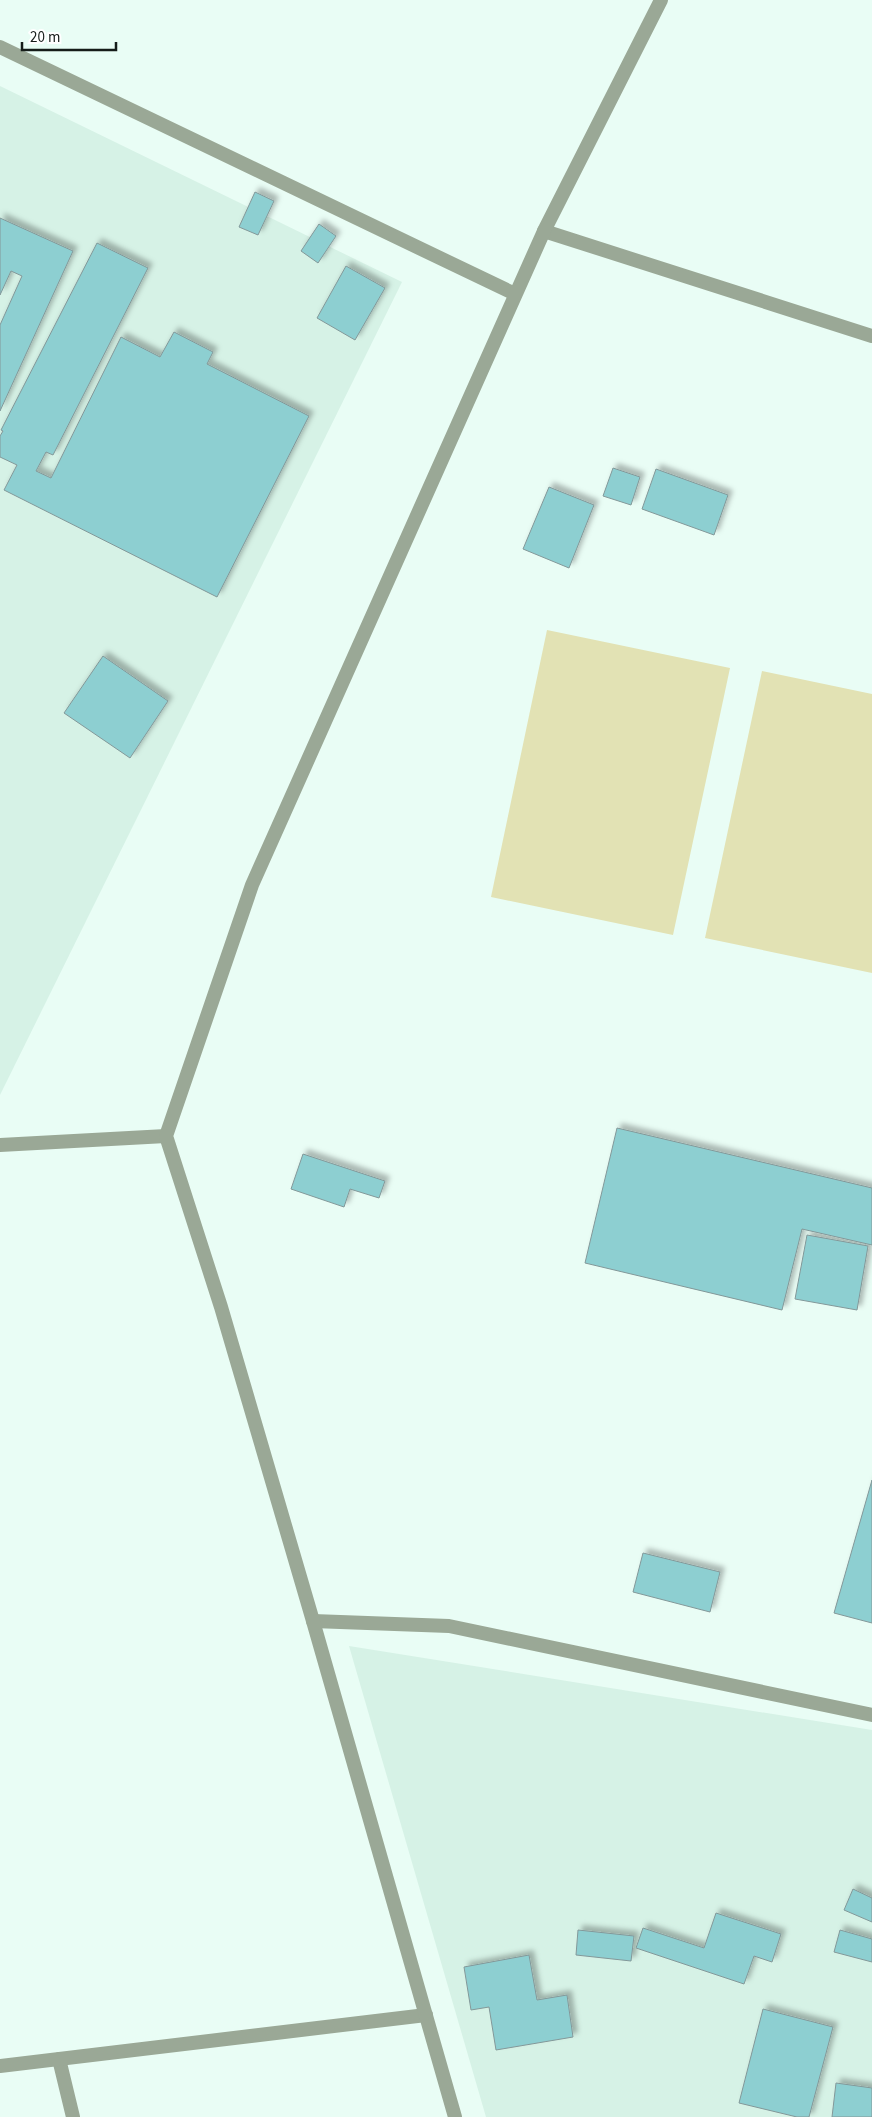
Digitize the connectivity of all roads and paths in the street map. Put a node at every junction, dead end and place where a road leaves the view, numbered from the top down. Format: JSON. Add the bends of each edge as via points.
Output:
{"nodes":[{"id":1,"x":661,"y":0,"type":"edge"},
{"id":2,"x":0,"y":47,"type":"edge"},
{"id":3,"x":544,"y":231,"type":"junction"},
{"id":4,"x":515,"y":294,"type":"junction"},
{"id":5,"x":872,"y":336,"type":"edge"},
{"id":6,"x":166,"y":1136,"type":"junction"},
{"id":7,"x":0,"y":1145,"type":"edge"},
{"id":8,"x":313,"y":1621,"type":"junction"},
{"id":9,"x":872,"y":1715,"type":"edge"},
{"id":10,"x":426,"y":2015,"type":"junction"},
{"id":11,"x":59,"y":2059,"type":"junction"},
{"id":12,"x":0,"y":2066,"type":"edge"},
{"id":13,"x":73,"y":2117,"type":"edge"},
{"id":14,"x":455,"y":2117,"type":"edge"}],
"edges":[{"from":1,"to":3,"type":"street"},
{"from":2,"to":4,"type":"street"},
{"from":3,"to":4,"type":"street"},
{"from":3,"to":5,"type":"street"},
{"from":4,"to":6,"type":"street","via":[[252,885]]},
{"from":6,"to":7,"type":"street"},
{"from":6,"to":8,"type":"street","via":[[221,1307]]},
{"from":8,"to":9,"type":"street","via":[[449,1626]]},
{"from":8,"to":10,"type":"street"},
{"from":10,"to":11,"type":"street"},
{"from":10,"to":14,"type":"street"},
{"from":11,"to":12,"type":"street"},
{"from":11,"to":13,"type":"street"}]}
